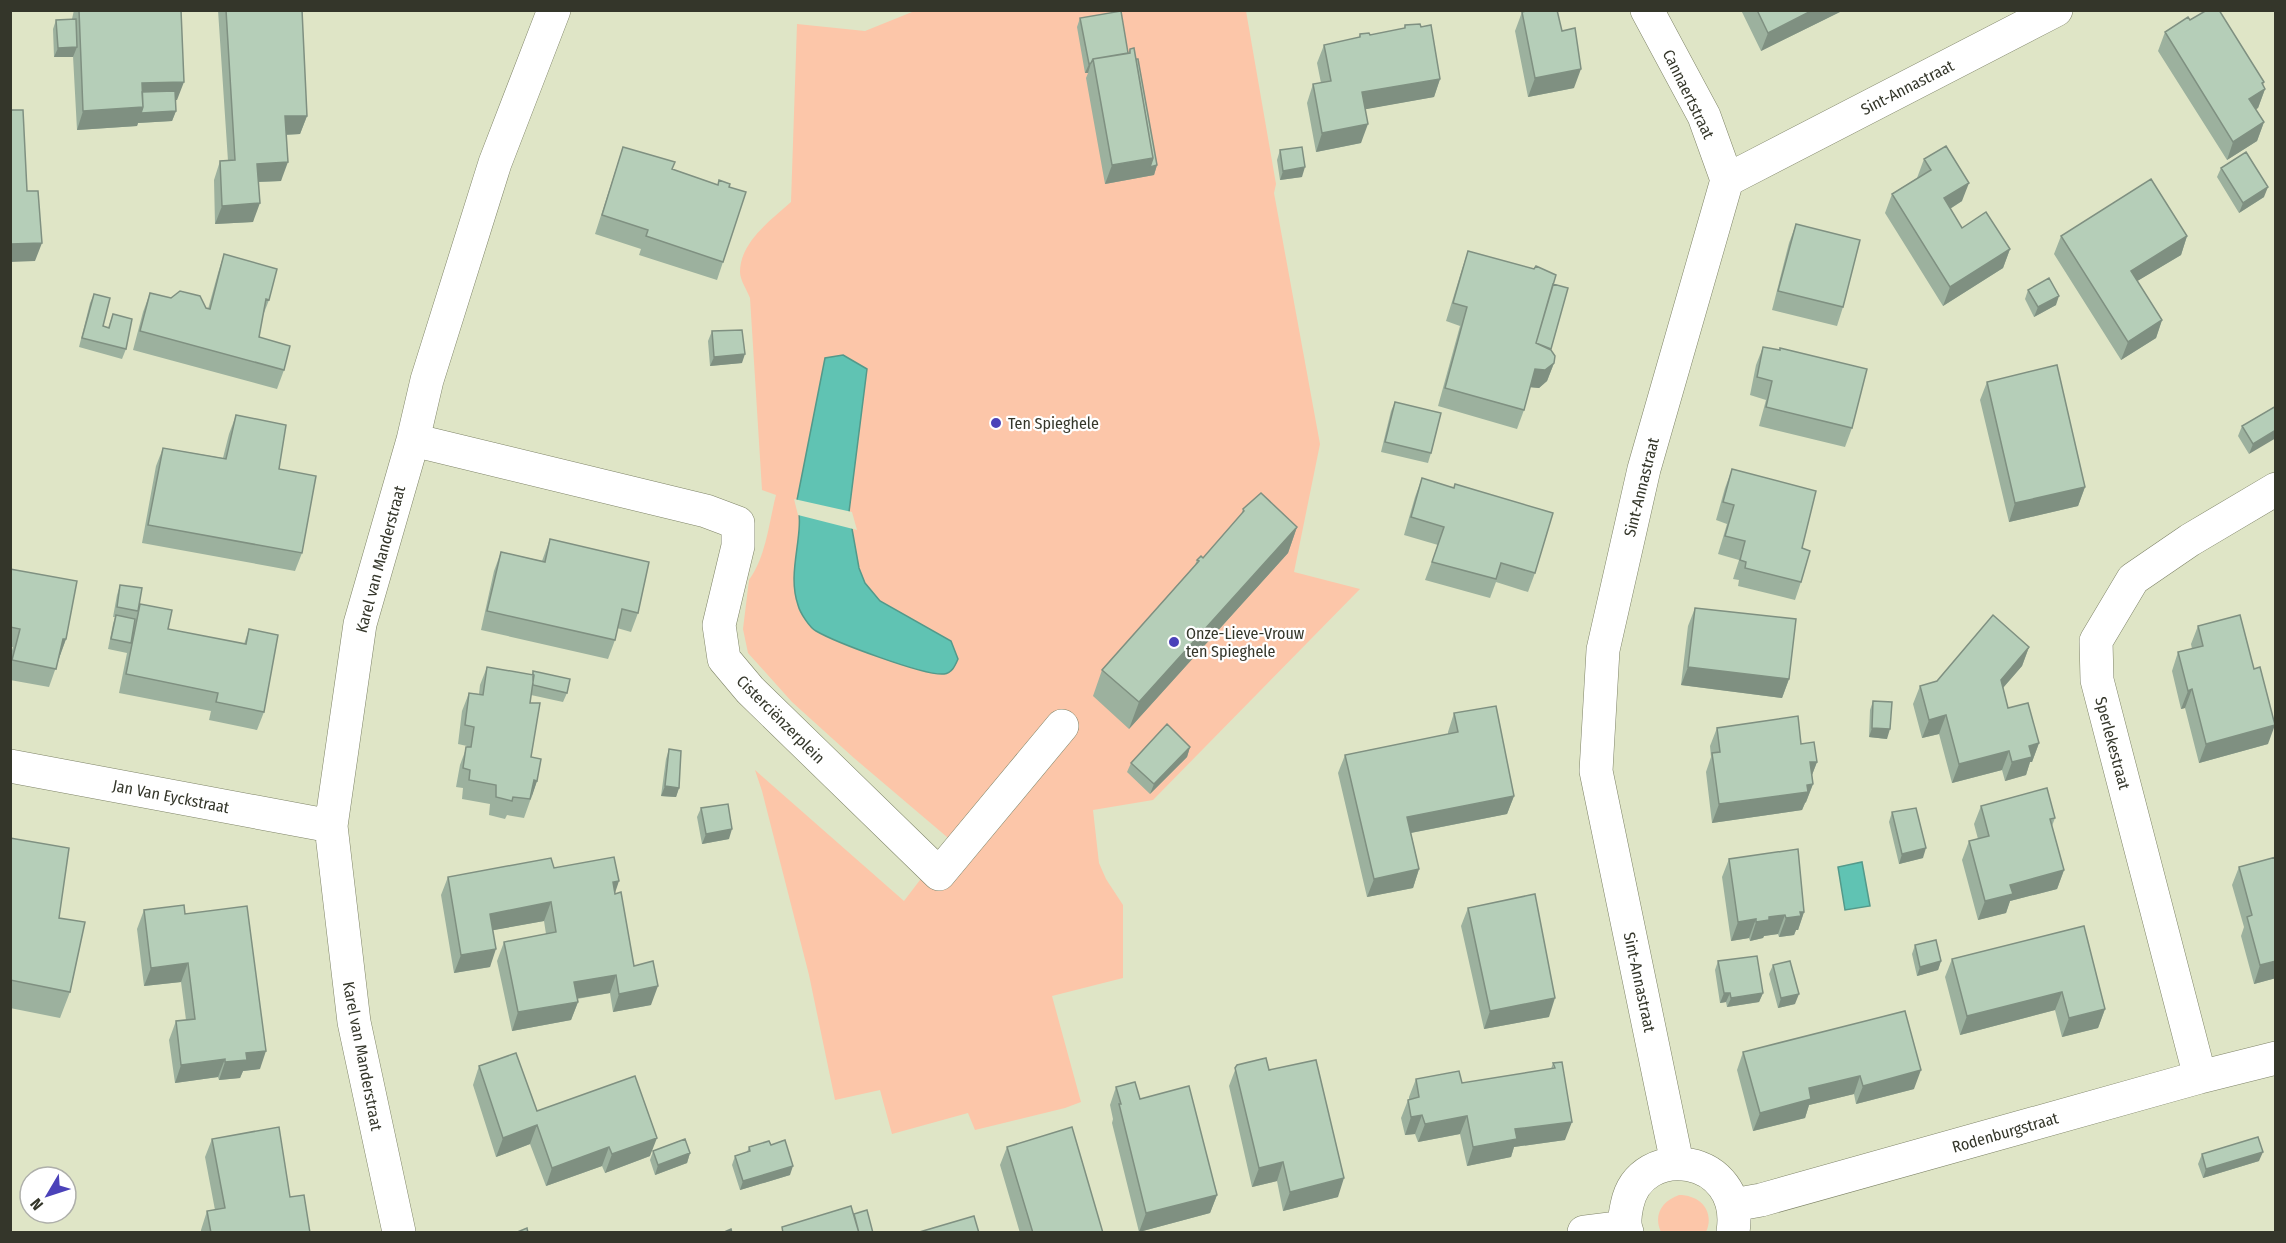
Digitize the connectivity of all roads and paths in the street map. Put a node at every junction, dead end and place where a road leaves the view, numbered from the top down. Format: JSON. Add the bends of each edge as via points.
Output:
{"nodes":[{"id":1,"x":554,"y":10,"type":"edge"},
{"id":2,"x":1647,"y":10,"type":"edge"},
{"id":3,"x":2056,"y":10,"type":"edge"},
{"id":4,"x":1727,"y":180,"type":"junction"},
{"id":5,"x":413,"y":441,"type":"junction"},
{"id":6,"x":2276,"y":489,"type":"edge"},
{"id":7,"x":1062,"y":726,"type":"dead end"},
{"id":8,"x":10,"y":766,"type":"edge"},
{"id":9,"x":331,"y":826,"type":"junction"},
{"id":10,"x":2276,"y":1058,"type":"edge"},
{"id":11,"x":2200,"y":1077,"type":"junction"},
{"id":12,"x":1677,"y":1163,"type":"junction"},
{"id":13,"x":1733,"y":1219,"type":"edge"},
{"id":14,"x":1625,"y":1230,"type":"edge"},
{"id":15,"x":399,"y":1233,"type":"edge"},
{"id":16,"x":1584,"y":1233,"type":"edge"}],
"edges":[{"from":1,"to":5,"type":"street","name":"Karel van Manderstraat","via":[[495,163]]},
{"from":2,"to":4,"type":"street","name":"Cannaertstraat","via":[[1704,116]]},
{"from":3,"to":4,"type":"street","name":"Sint-Annastraat"},
{"from":4,"to":12,"type":"street","name":"Sint-Annastraat","via":[[1644,469],[1603,650],[1596,771]]},
{"from":5,"to":7,"type":"street","name":"Cisterciënzerplein","via":[[706,511],[738,523],[738,546],[719,625],[724,659],[750,690],[939,874]]},
{"from":5,"to":9,"type":"street","name":"Karel van Manderstraat","via":[[360,624]]},
{"from":6,"to":11,"type":"street","name":"Sperlekestraat","via":[[2133,579],[2096,641],[2097,680]]},
{"from":8,"to":9,"type":"street","name":"Jan Van Eyckstraat"},
{"from":9,"to":15,"type":"street","name":"Karel van Manderstraat","via":[[354,1022]]},
{"from":10,"to":11,"type":"street","name":"Rodenburgstraat"},
{"from":11,"to":13,"type":"street","name":"Rodenburgstraat","via":[[1761,1200]]},
{"from":12,"to":13,"type":"street","via":[[1708,1170],[1726,1187]]},
{"from":12,"to":14,"type":"street","via":[[1650,1171],[1636,1183],[1628,1198]]},
{"from":14,"to":16,"type":"street"}]}
